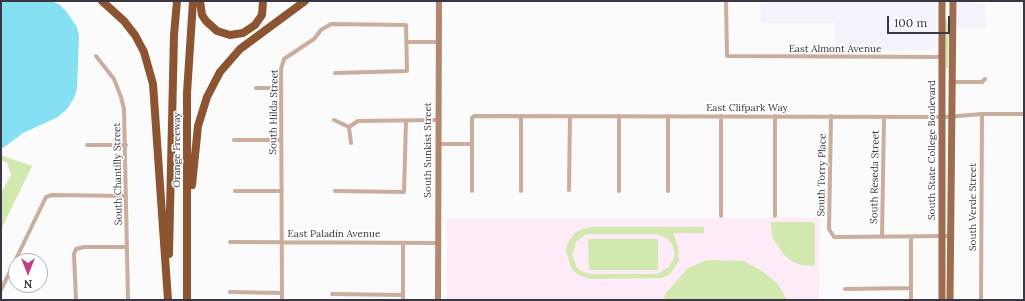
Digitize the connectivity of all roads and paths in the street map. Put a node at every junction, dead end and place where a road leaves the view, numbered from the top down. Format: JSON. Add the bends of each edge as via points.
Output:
{"nodes":[{"id":1,"x":102,"y":1,"type":"edge"},
{"id":2,"x":176,"y":1,"type":"edge"},
{"id":3,"x":193,"y":1,"type":"edge"},
{"id":4,"x":200,"y":1,"type":"edge"},
{"id":5,"x":263,"y":1,"type":"edge"},
{"id":6,"x":305,"y":1,"type":"edge"},
{"id":7,"x":439,"y":1,"type":"edge"},
{"id":8,"x":726,"y":1,"type":"edge"},
{"id":9,"x":942,"y":1,"type":"edge"},
{"id":10,"x":953,"y":1,"type":"edge"},
{"id":11,"x":406,"y":42,"type":"junction"},
{"id":12,"x":439,"y":42,"type":"junction"},
{"id":13,"x":96,"y":56,"type":"dead end"},
{"id":14,"x":942,"y":57,"type":"junction"},
{"id":15,"x":335,"y":73,"type":"dead end"},
{"id":16,"x":985,"y":79,"type":"dead end"},
{"id":17,"x":952,"y":82,"type":"junction"},
{"id":18,"x":256,"y":88,"type":"dead end"},
{"id":19,"x":281,"y":88,"type":"junction"},
{"id":20,"x":982,"y":114,"type":"junction"},
{"id":21,"x":1024,"y":114,"type":"edge"},
{"id":22,"x":521,"y":116,"type":"junction"},
{"id":23,"x":570,"y":116,"type":"junction"},
{"id":24,"x":619,"y":116,"type":"junction"},
{"id":25,"x":668,"y":116,"type":"junction"},
{"id":26,"x":721,"y":116,"type":"junction"},
{"id":27,"x":775,"y":116,"type":"junction"},
{"id":28,"x":830,"y":116,"type":"junction"},
{"id":29,"x":951,"y":116,"type":"junction"},
{"id":30,"x":884,"y":117,"type":"junction"},
{"id":31,"x":942,"y":117,"type":"junction"},
{"id":32,"x":334,"y":120,"type":"dead end"},
{"id":33,"x":438,"y":120,"type":"junction"},
{"id":34,"x":406,"y":121,"type":"junction"},
{"id":35,"x":349,"y":127,"type":"junction"},
{"id":36,"x":234,"y":140,"type":"dead end"},
{"id":37,"x":281,"y":140,"type":"junction"},
{"id":38,"x":351,"y":143,"type":"dead end"},
{"id":39,"x":126,"y":144,"type":"junction"},
{"id":40,"x":438,"y":144,"type":"junction"},
{"id":41,"x":472,"y":144,"type":"junction"},
{"id":42,"x":87,"y":145,"type":"dead end"},
{"id":43,"x":472,"y":190,"type":"dead end"},
{"id":44,"x":569,"y":190,"type":"dead end"},
{"id":45,"x":235,"y":191,"type":"dead end"},
{"id":46,"x":282,"y":191,"type":"junction"},
{"id":47,"x":335,"y":191,"type":"dead end"},
{"id":48,"x":521,"y":191,"type":"dead end"},
{"id":49,"x":619,"y":191,"type":"dead end"},
{"id":50,"x":668,"y":191,"type":"dead end"},
{"id":51,"x":126,"y":196,"type":"junction"},
{"id":52,"x":721,"y":216,"type":"dead end"},
{"id":53,"x":775,"y":216,"type":"dead end"},
{"id":54,"x":188,"y":221,"type":"junction"},
{"id":55,"x":950,"y":236,"type":"junction"},
{"id":56,"x":882,"y":237,"type":"junction"},
{"id":57,"x":911,"y":237,"type":"junction"},
{"id":58,"x":942,"y":237,"type":"junction"},
{"id":59,"x":230,"y":242,"type":"dead end"},
{"id":60,"x":281,"y":242,"type":"junction"},
{"id":61,"x":403,"y":243,"type":"junction"},
{"id":62,"x":438,"y":243,"type":"junction"},
{"id":63,"x":126,"y":247,"type":"junction"},
{"id":64,"x":911,"y":288,"type":"junction"},
{"id":65,"x":845,"y":289,"type":"dead end"},
{"id":66,"x":1,"y":290,"type":"edge"},
{"id":67,"x":230,"y":292,"type":"dead end"},
{"id":68,"x":282,"y":293,"type":"junction"},
{"id":69,"x":332,"y":294,"type":"dead end"},
{"id":70,"x":403,"y":295,"type":"junction"},
{"id":71,"x":76,"y":300,"type":"edge"},
{"id":72,"x":128,"y":300,"type":"edge"},
{"id":73,"x":168,"y":300,"type":"edge"},
{"id":74,"x":187,"y":300,"type":"edge"},
{"id":75,"x":282,"y":300,"type":"edge"},
{"id":76,"x":403,"y":300,"type":"edge"},
{"id":77,"x":438,"y":300,"type":"edge"},
{"id":78,"x":911,"y":300,"type":"edge"},
{"id":79,"x":942,"y":300,"type":"edge"},
{"id":80,"x":950,"y":300,"type":"edge"},
{"id":81,"x":981,"y":300,"type":"edge"}],
"edges":[{"from":1,"to":73,"type":"highway","via":[[124,21],[135,36],[144,52],[153,84]]},
{"from":2,"to":73,"type":"highway","name":"Orange Freeway"},
{"from":3,"to":54,"type":"highway","name":"Orange Freeway","via":[[187,93]]},
{"from":4,"to":5,"type":"highway","via":[[202,16],[206,21],[217,31],[230,34],[243,33],[255,25],[262,15]]},
{"from":6,"to":54,"type":"highway","via":[[240,49],[220,72],[213,85],[198,126]]},
{"from":7,"to":12,"type":"street","name":"South Sunkist Street"},
{"from":8,"to":14,"type":"street","name":"East Almont Avenue","via":[[727,56]]},
{"from":9,"to":14,"type":"main road","name":"South State College Boulevard"},
{"from":10,"to":17,"type":"main road","name":"South State College Boulevard"},
{"from":11,"to":12,"type":"street"},
{"from":11,"to":15,"type":"street","via":[[407,72]]},
{"from":11,"to":19,"type":"street","name":"South Hilda Street","via":[[406,25],[331,24],[284,59]]},
{"from":12,"to":33,"type":"street","name":"South Sunkist Street"},
{"from":13,"to":39,"type":"street","name":"South Chantilly Street","via":[[111,74],[121,97]]},
{"from":14,"to":31,"type":"main road","name":"South State College Boulevard"},
{"from":16,"to":17,"type":"street","via":[[982,82]]},
{"from":17,"to":29,"type":"main road","name":"South State College Boulevard"},
{"from":18,"to":19,"type":"street"},
{"from":19,"to":37,"type":"street","name":"South Hilda Street"},
{"from":20,"to":21,"type":"street","name":"East Clifpark Way"},
{"from":20,"to":29,"type":"street","name":"East Clifpark Way"},
{"from":20,"to":81,"type":"street","name":"South Verde Street"},
{"from":22,"to":23,"type":"street","name":"East Clifpark Way"},
{"from":22,"to":41,"type":"street","name":"East Clifpark Way","via":[[474,116]]},
{"from":22,"to":48,"type":"street"},
{"from":23,"to":24,"type":"street","name":"East Clifpark Way"},
{"from":23,"to":44,"type":"street"},
{"from":24,"to":25,"type":"street","name":"East Clifpark Way"},
{"from":24,"to":49,"type":"street"},
{"from":25,"to":26,"type":"street","name":"East Clifpark Way"},
{"from":25,"to":50,"type":"street"},
{"from":26,"to":27,"type":"street","name":"East Clifpark Way"},
{"from":26,"to":52,"type":"street"},
{"from":27,"to":28,"type":"street","name":"East Clifpark Way"},
{"from":27,"to":53,"type":"street"},
{"from":28,"to":30,"type":"street","name":"East Clifpark Way"},
{"from":28,"to":56,"type":"street","name":"South Torry Place","via":[[829,229],[834,237]]},
{"from":29,"to":31,"type":"street","name":"East Clifpark Way"},
{"from":29,"to":55,"type":"main road","name":"South State College Boulevard"},
{"from":30,"to":31,"type":"street","name":"East Clifpark Way"},
{"from":30,"to":56,"type":"street","name":"South Reseda Street"},
{"from":31,"to":58,"type":"main road","name":"South State College Boulevard"},
{"from":32,"to":35,"type":"street"},
{"from":33,"to":34,"type":"street"},
{"from":33,"to":40,"type":"street","name":"South Sunkist Street"},
{"from":34,"to":35,"type":"street","via":[[358,121]]},
{"from":34,"to":47,"type":"street","via":[[404,192]]},
{"from":35,"to":38,"type":"street"},
{"from":36,"to":37,"type":"street"},
{"from":37,"to":46,"type":"street","name":"South Hilda Street"},
{"from":39,"to":42,"type":"street"},
{"from":39,"to":51,"type":"street","name":"South Chantilly Street"},
{"from":40,"to":41,"type":"street"},
{"from":40,"to":62,"type":"street","name":"South Sunkist Street"},
{"from":41,"to":43,"type":"street"},
{"from":45,"to":46,"type":"street"},
{"from":46,"to":60,"type":"street","name":"South Hilda Street"},
{"from":51,"to":63,"type":"street","name":"South Chantilly Street"},
{"from":51,"to":66,"type":"street","via":[[48,196],[43,201]]},
{"from":54,"to":74,"type":"highway","name":"Orange Freeway"},
{"from":55,"to":58,"type":"street"},
{"from":55,"to":80,"type":"main road","name":"South State College Boulevard"},
{"from":56,"to":57,"type":"street"},
{"from":57,"to":58,"type":"street"},
{"from":57,"to":64,"type":"street"},
{"from":58,"to":79,"type":"main road","name":"South State College Boulevard"},
{"from":59,"to":60,"type":"street","name":"East Paladin Avenue"},
{"from":60,"to":61,"type":"street","name":"East Paladin Avenue"},
{"from":60,"to":68,"type":"street","name":"South Hilda Street"},
{"from":61,"to":62,"type":"street","name":"East Paladin Avenue"},
{"from":61,"to":70,"type":"street"},
{"from":62,"to":77,"type":"street","name":"South Sunkist Street"},
{"from":63,"to":71,"type":"street","via":[[76,249]]},
{"from":63,"to":72,"type":"street","name":"South Chantilly Street"},
{"from":64,"to":65,"type":"street"},
{"from":64,"to":78,"type":"street"},
{"from":67,"to":68,"type":"street"},
{"from":68,"to":75,"type":"street","name":"South Hilda Street"},
{"from":69,"to":70,"type":"street"},
{"from":70,"to":76,"type":"street"}]}
